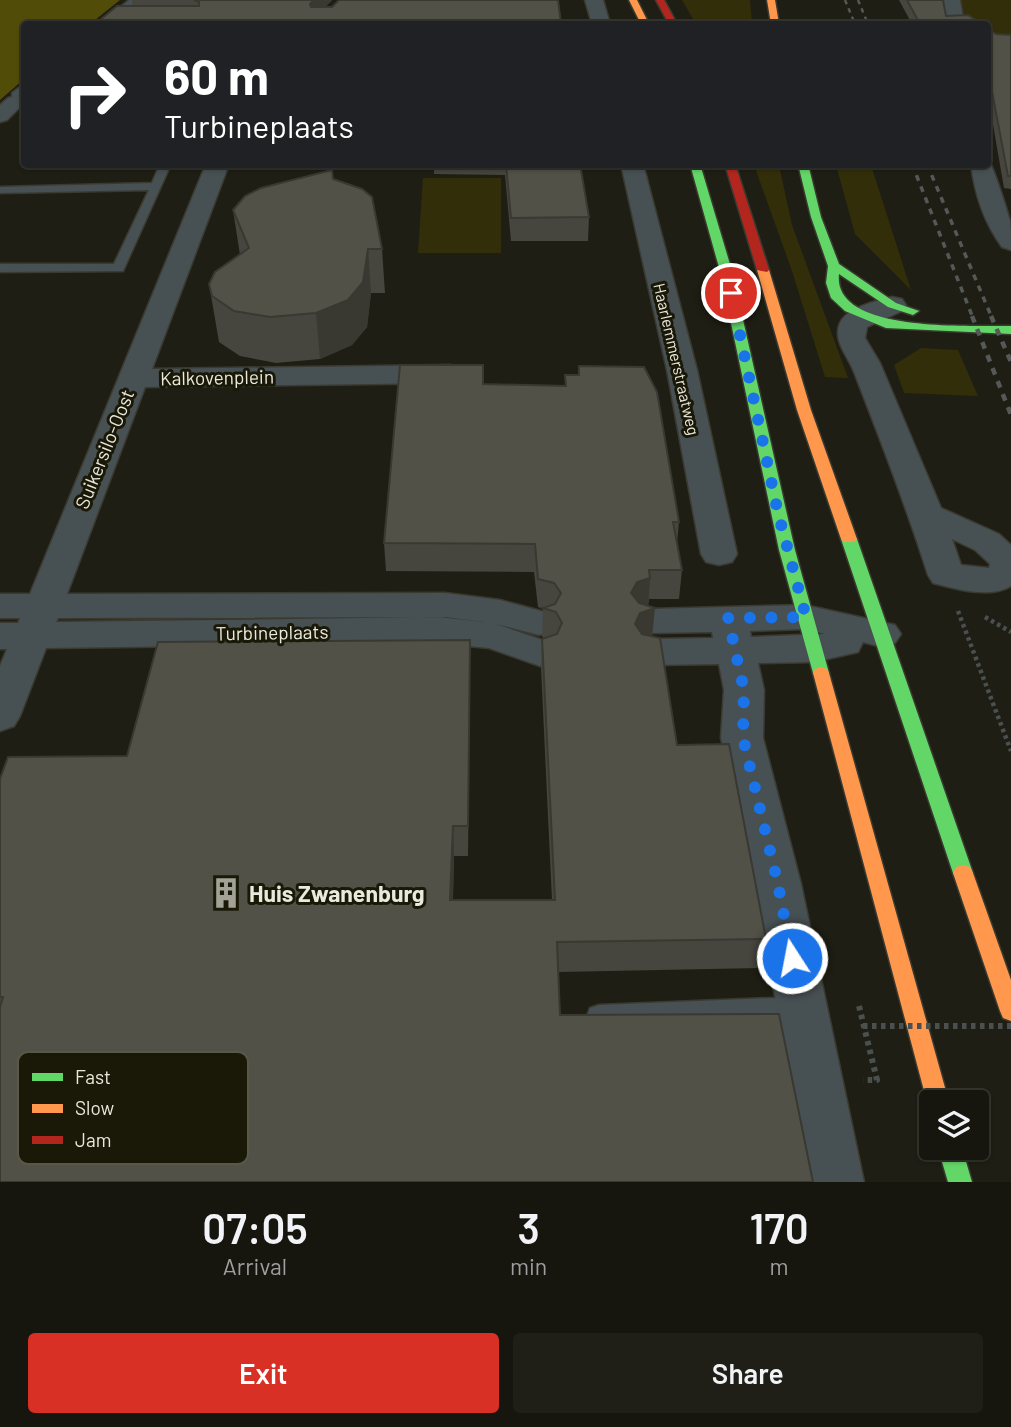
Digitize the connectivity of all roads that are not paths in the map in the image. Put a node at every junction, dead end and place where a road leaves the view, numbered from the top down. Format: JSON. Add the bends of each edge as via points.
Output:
{"nodes":[{"id":1,"x":134,"y":0,"type":"edge"},
{"id":2,"x":594,"y":0,"type":"edge"},
{"id":3,"x":633,"y":0,"type":"edge"},
{"id":4,"x":660,"y":0,"type":"edge"},
{"id":5,"x":771,"y":0,"type":"edge"},
{"id":6,"x":951,"y":0,"type":"edge"},
{"id":7,"x":108,"y":21,"type":"edge"},
{"id":8,"x":600,"y":21,"type":"edge"},
{"id":9,"x":644,"y":21,"type":"edge"},
{"id":10,"x":671,"y":21,"type":"edge"},
{"id":11,"x":774,"y":21,"type":"edge"},
{"id":12,"x":954,"y":21,"type":"edge"},
{"id":13,"x":164,"y":168,"type":"edge"},
{"id":14,"x":216,"y":168,"type":"edge"},
{"id":15,"x":633,"y":168,"type":"edge"},
{"id":16,"x":696,"y":168,"type":"edge"},
{"id":17,"x":731,"y":168,"type":"edge"},
{"id":18,"x":804,"y":168,"type":"edge"},
{"id":19,"x":983,"y":168,"type":"edge"},
{"id":20,"x":0,"y":184,"type":"edge"},
{"id":21,"x":120,"y":186,"type":"junction"},
{"id":22,"x":156,"y":186,"type":"junction"},
{"id":23,"x":0,"y":190,"type":"edge"},
{"id":24,"x":1007,"y":229,"type":"edge"},
{"id":25,"x":834,"y":266,"type":"junction"},
{"id":26,"x":0,"y":268,"type":"edge"},
{"id":27,"x":880,"y":315,"type":"junction"},
{"id":28,"x":1011,"y":319,"type":"edge"},
{"id":29,"x":1011,"y":330,"type":"edge"},
{"id":30,"x":477,"y":374,"type":"edge"},
{"id":31,"x":132,"y":378,"type":"junction"},
{"id":32,"x":926,"y":514,"type":"junction"},
{"id":33,"x":719,"y":554,"type":"dead end"},
{"id":34,"x":0,"y":606,"type":"edge"},
{"id":35,"x":810,"y":633,"type":"junction"},
{"id":36,"x":23,"y":634,"type":"edge"},
{"id":37,"x":731,"y":634,"type":"junction"},
{"id":38,"x":882,"y":634,"type":"junction"},
{"id":39,"x":652,"y":637,"type":"edge"},
{"id":40,"x":540,"y":638,"type":"edge"},
{"id":41,"x":0,"y":716,"type":"edge"},
{"id":42,"x":802,"y":1008,"type":"junction"},
{"id":43,"x":1011,"y":1011,"type":"edge"},
{"id":44,"x":589,"y":1016,"type":"edge"},
{"id":45,"x":935,"y":1090,"type":"edge"},
{"id":46,"x":954,"y":1160,"type":"edge"},
{"id":47,"x":836,"y":1182,"type":"edge"},
{"id":48,"x":960,"y":1182,"type":"edge"}],
"edges":[{"from":1,"to":7,"type":"lane"},
{"from":2,"to":8,"type":"street"},
{"from":3,"to":9,"type":"main road"},
{"from":4,"to":10,"type":"main road"},
{"from":5,"to":11,"type":"main road"},
{"from":6,"to":12,"type":"street"},
{"from":13,"to":22,"type":"lane"},
{"from":14,"to":31,"type":"street","name":"Suikersilo-Oost"},
{"from":15,"to":33,"type":"street","name":"Haarlemmerstraatweg","via":[[680,363]]},
{"from":16,"to":35,"type":"main road","via":[[741,335],[778,513]]},
{"from":17,"to":38,"type":"main road","via":[[796,384]]},
{"from":18,"to":25,"type":"main road"},
{"from":19,"to":24,"type":"street","via":[[986,191]]},
{"from":20,"to":21,"type":"lane"},
{"from":21,"to":22,"type":"lane"},
{"from":21,"to":23,"type":"lane"},
{"from":22,"to":26,"type":"lane","via":[[119,268]]},
{"from":25,"to":27,"type":"main road"},
{"from":25,"to":27,"type":"main road","via":[[832,283],[837,298],[849,310]]},
{"from":27,"to":28,"type":"main road"},
{"from":27,"to":29,"type":"main road"},
{"from":27,"to":32,"type":"street","via":[[865,363]]},
{"from":30,"to":31,"type":"street","name":"Kalkovenplein","via":[[300,384]]},
{"from":31,"to":36,"type":"street","name":"Suikersilo-Oost"},
{"from":32,"to":32,"type":"street","via":[[987,542],[1009,562],[1005,574],[993,581],[946,575]]},
{"from":34,"to":36,"type":"street","name":"Turbineplaats"},
{"from":35,"to":37,"type":"street"},
{"from":35,"to":38,"type":"street"},
{"from":35,"to":45,"type":"main road"},
{"from":36,"to":40,"type":"street","name":"Turbineplaats","via":[[437,631]]},
{"from":36,"to":41,"type":"street","name":"Suikersilo-Oost"},
{"from":37,"to":39,"type":"street"},
{"from":37,"to":42,"type":"street","via":[[744,690],[743,738]]},
{"from":38,"to":43,"type":"main road"},
{"from":42,"to":44,"type":"lane"},
{"from":42,"to":47,"type":"street"},
{"from":46,"to":48,"type":"main road"}]}
